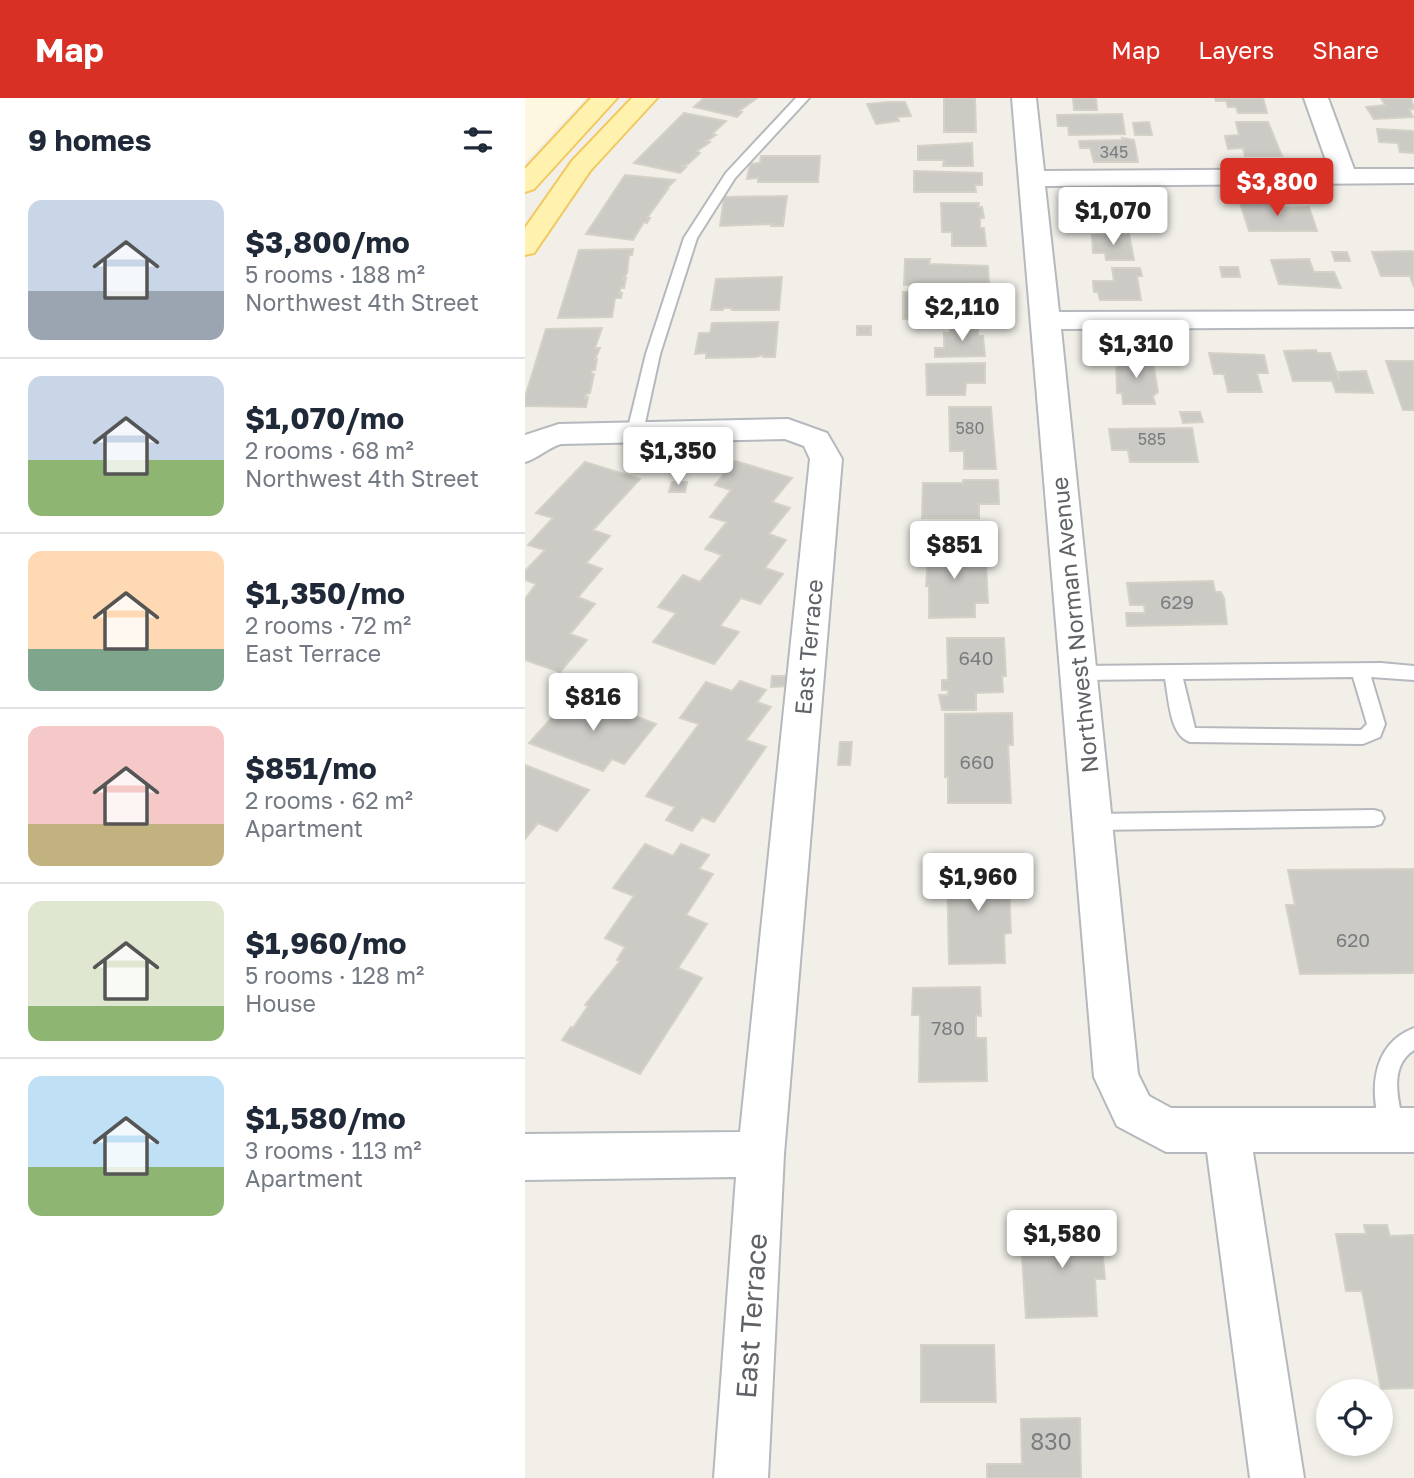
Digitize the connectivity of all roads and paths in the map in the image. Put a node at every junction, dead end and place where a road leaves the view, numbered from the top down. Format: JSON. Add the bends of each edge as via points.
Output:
{"nodes":[{"id":1,"x":605,"y":98,"type":"edge"},
{"id":2,"x":645,"y":98,"type":"edge"},
{"id":3,"x":803,"y":98,"type":"edge"},
{"id":4,"x":1024,"y":98,"type":"edge"},
{"id":5,"x":1316,"y":98,"type":"edge"},
{"id":6,"x":1414,"y":176,"type":"edge"},
{"id":7,"x":1344,"y":177,"type":"junction"},
{"id":8,"x":1032,"y":179,"type":"junction"},
{"id":9,"x":525,"y":184,"type":"edge"},
{"id":10,"x":525,"y":247,"type":"edge"},
{"id":11,"x":1414,"y":318,"type":"edge"},
{"id":12,"x":1045,"y":321,"type":"junction"},
{"id":13,"x":635,"y":432,"type":"junction"},
{"id":14,"x":525,"y":452,"type":"edge"},
{"id":15,"x":1360,"y":670,"type":"junction"},
{"id":16,"x":1173,"y":672,"type":"junction"},
{"id":17,"x":1080,"y":673,"type":"junction"},
{"id":18,"x":1414,"y":673,"type":"edge"},
{"id":19,"x":1374,"y":818,"type":"dead end"},
{"id":20,"x":1094,"y":822,"type":"junction"},
{"id":21,"x":1414,"y":1038,"type":"edge"},
{"id":22,"x":1403,"y":1130,"type":"edge"},
{"id":23,"x":1227,"y":1132,"type":"junction"},
{"id":24,"x":761,"y":1154,"type":"junction"},
{"id":25,"x":525,"y":1157,"type":"edge"},
{"id":26,"x":741,"y":1478,"type":"edge"},
{"id":27,"x":1277,"y":1478,"type":"edge"}],
"edges":[{"from":1,"to":9,"type":"main road"},
{"from":2,"to":10,"type":"main road","via":[[582,166]]},
{"from":3,"to":13,"type":"lane","via":[[717,191],[694,229],[683,252]]},
{"from":4,"to":8,"type":"street","name":"Northwest Norman Avenue"},
{"from":5,"to":7,"type":"street"},
{"from":6,"to":7,"type":"street"},
{"from":7,"to":8,"type":"street"},
{"from":8,"to":12,"type":"street","name":"Northwest Norman Avenue"},
{"from":11,"to":12,"type":"street"},
{"from":12,"to":17,"type":"street","name":"Northwest Norman Avenue"},
{"from":13,"to":14,"type":"street","name":"East Terrace","via":[[559,433],[537,441]]},
{"from":13,"to":24,"type":"street","name":"East Terrace","via":[[788,429],[816,440],[826,459]]},
{"from":15,"to":16,"type":"lane"},
{"from":15,"to":16,"type":"lane","via":[[1375,724],[1373,732],[1363,737],[1190,735],[1184,727]]},
{"from":15,"to":18,"type":"lane"},
{"from":16,"to":17,"type":"lane"},
{"from":17,"to":20,"type":"street","name":"Northwest Norman Avenue"},
{"from":19,"to":20,"type":"lane"},
{"from":20,"to":23,"type":"street","name":"Northwest Norman Avenue","via":[[1116,1077],[1133,1111],[1166,1130]]},
{"from":21,"to":22,"type":"lane","via":[[1400,1045],[1385,1072],[1385,1088]]},
{"from":22,"to":23,"type":"street"},
{"from":23,"to":27,"type":"street"},
{"from":24,"to":25,"type":"street"},
{"from":24,"to":26,"type":"street","name":"East Terrace"}]}
